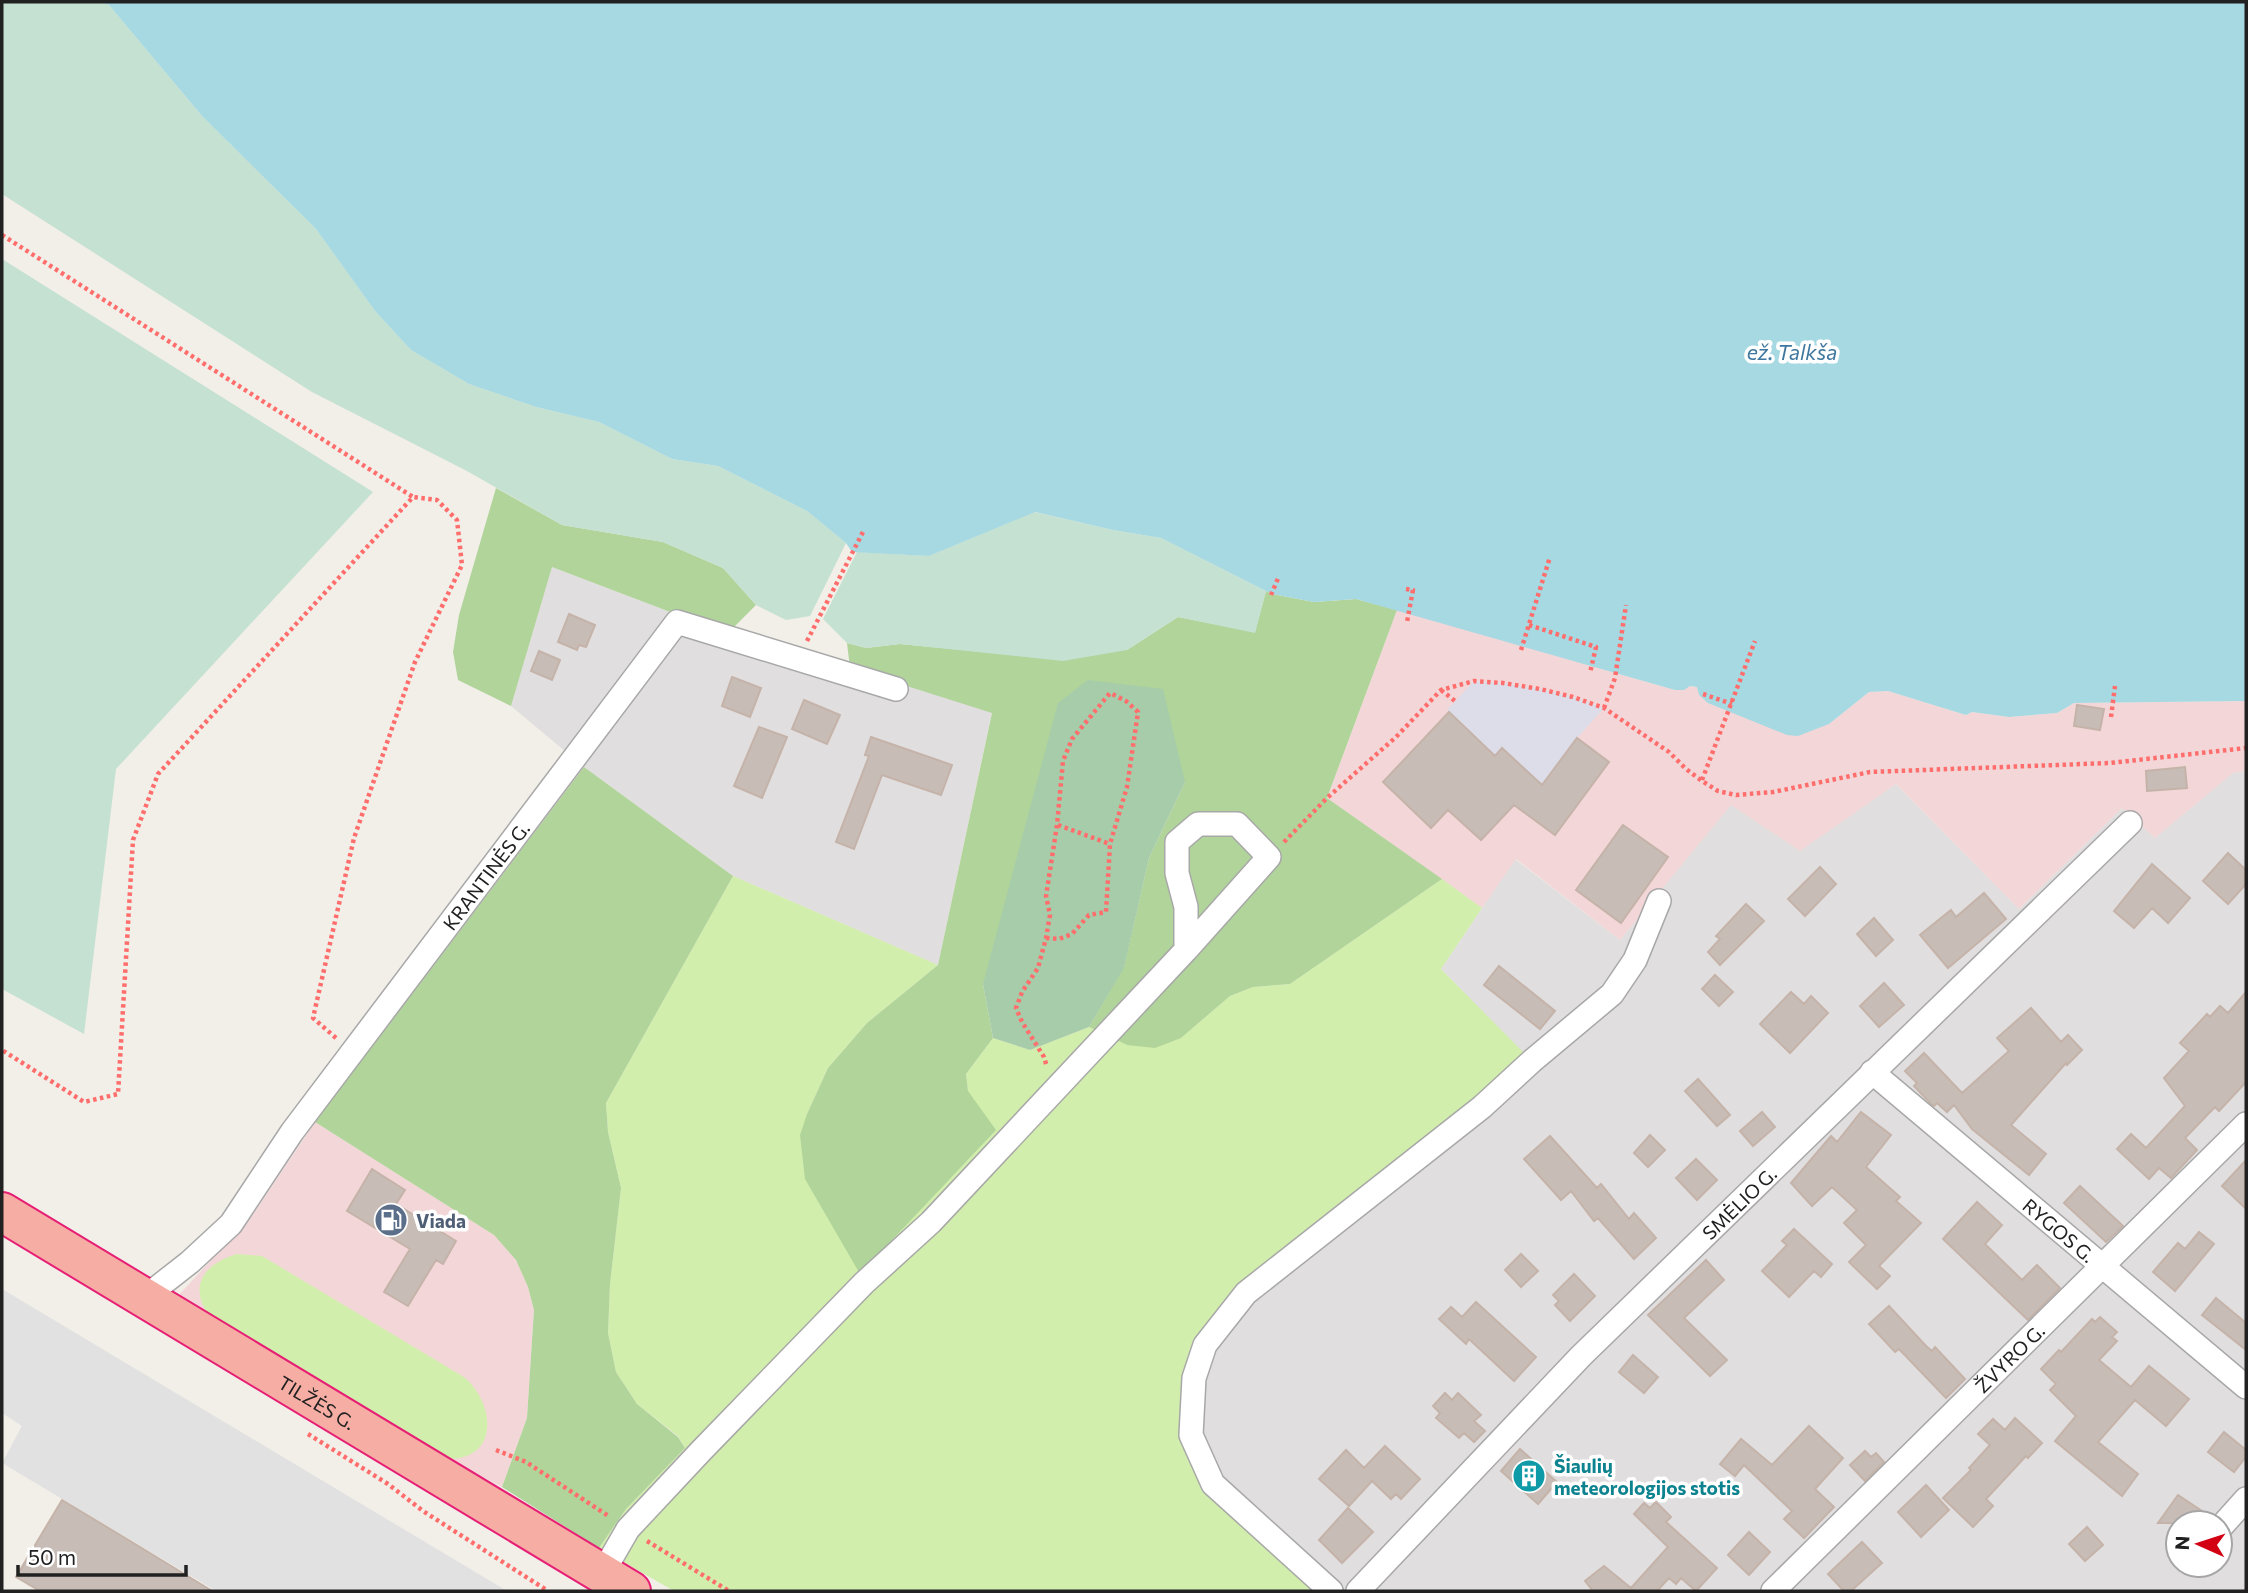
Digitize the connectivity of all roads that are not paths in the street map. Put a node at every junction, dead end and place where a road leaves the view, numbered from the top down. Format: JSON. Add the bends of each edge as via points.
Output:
{"nodes":[{"id":1,"x":896,"y":688,"type":"dead end"},
{"id":2,"x":2130,"y":823,"type":"dead end"},
{"id":3,"x":1659,"y":901,"type":"dead end"},
{"id":4,"x":1186,"y":950,"type":"junction"},
{"id":5,"x":1872,"y":1072,"type":"junction"},
{"id":6,"x":2246,"y":1124,"type":"edge"},
{"id":7,"x":2,"y":1212,"type":"edge"},
{"id":8,"x":2102,"y":1266,"type":"junction"},
{"id":9,"x":144,"y":1298,"type":"junction"},
{"id":10,"x":2246,"y":1387,"type":"edge"},
{"id":11,"x":2246,"y":1499,"type":"edge"},
{"id":12,"x":2234,"y":1512,"type":"edge"},
{"id":13,"x":616,"y":1582,"type":"edge"},
{"id":14,"x":1331,"y":1591,"type":"edge"},
{"id":15,"x":1358,"y":1591,"type":"edge"},
{"id":16,"x":1773,"y":1591,"type":"edge"}],
"edges":[{"from":1,"to":9,"type":"street","name":"KRANTINĖS G.","via":[[677,622],[292,1132],[231,1224]]},
{"from":2,"to":5,"type":"street","name":"SMĖLIO G."},
{"from":3,"to":14,"type":"street","via":[[1636,960],[1612,993],[1482,1107],[1246,1293],[1205,1345],[1194,1378],[1191,1435],[1213,1483]]},
{"from":4,"to":4,"type":"street","via":[[1269,857],[1237,824],[1198,824],[1177,842],[1177,873],[1186,907]]},
{"from":4,"to":13,"type":"street","via":[[932,1222],[864,1283],[628,1529]]},
{"from":5,"to":8,"type":"street","name":"RYGOS G."},
{"from":5,"to":15,"type":"street","name":"SMĖLIO G.","via":[[1581,1356]]},
{"from":6,"to":8,"type":"street","name":"ŽVYRO G."},
{"from":7,"to":9,"type":"highway","name":"TILŽĖS G."},
{"from":8,"to":10,"type":"street","name":"RYGOS G."},
{"from":8,"to":16,"type":"street","name":"ŽVYRO G."},
{"from":9,"to":13,"type":"highway","name":"TILŽĖS G."},
{"from":11,"to":12,"type":"street"}]}
